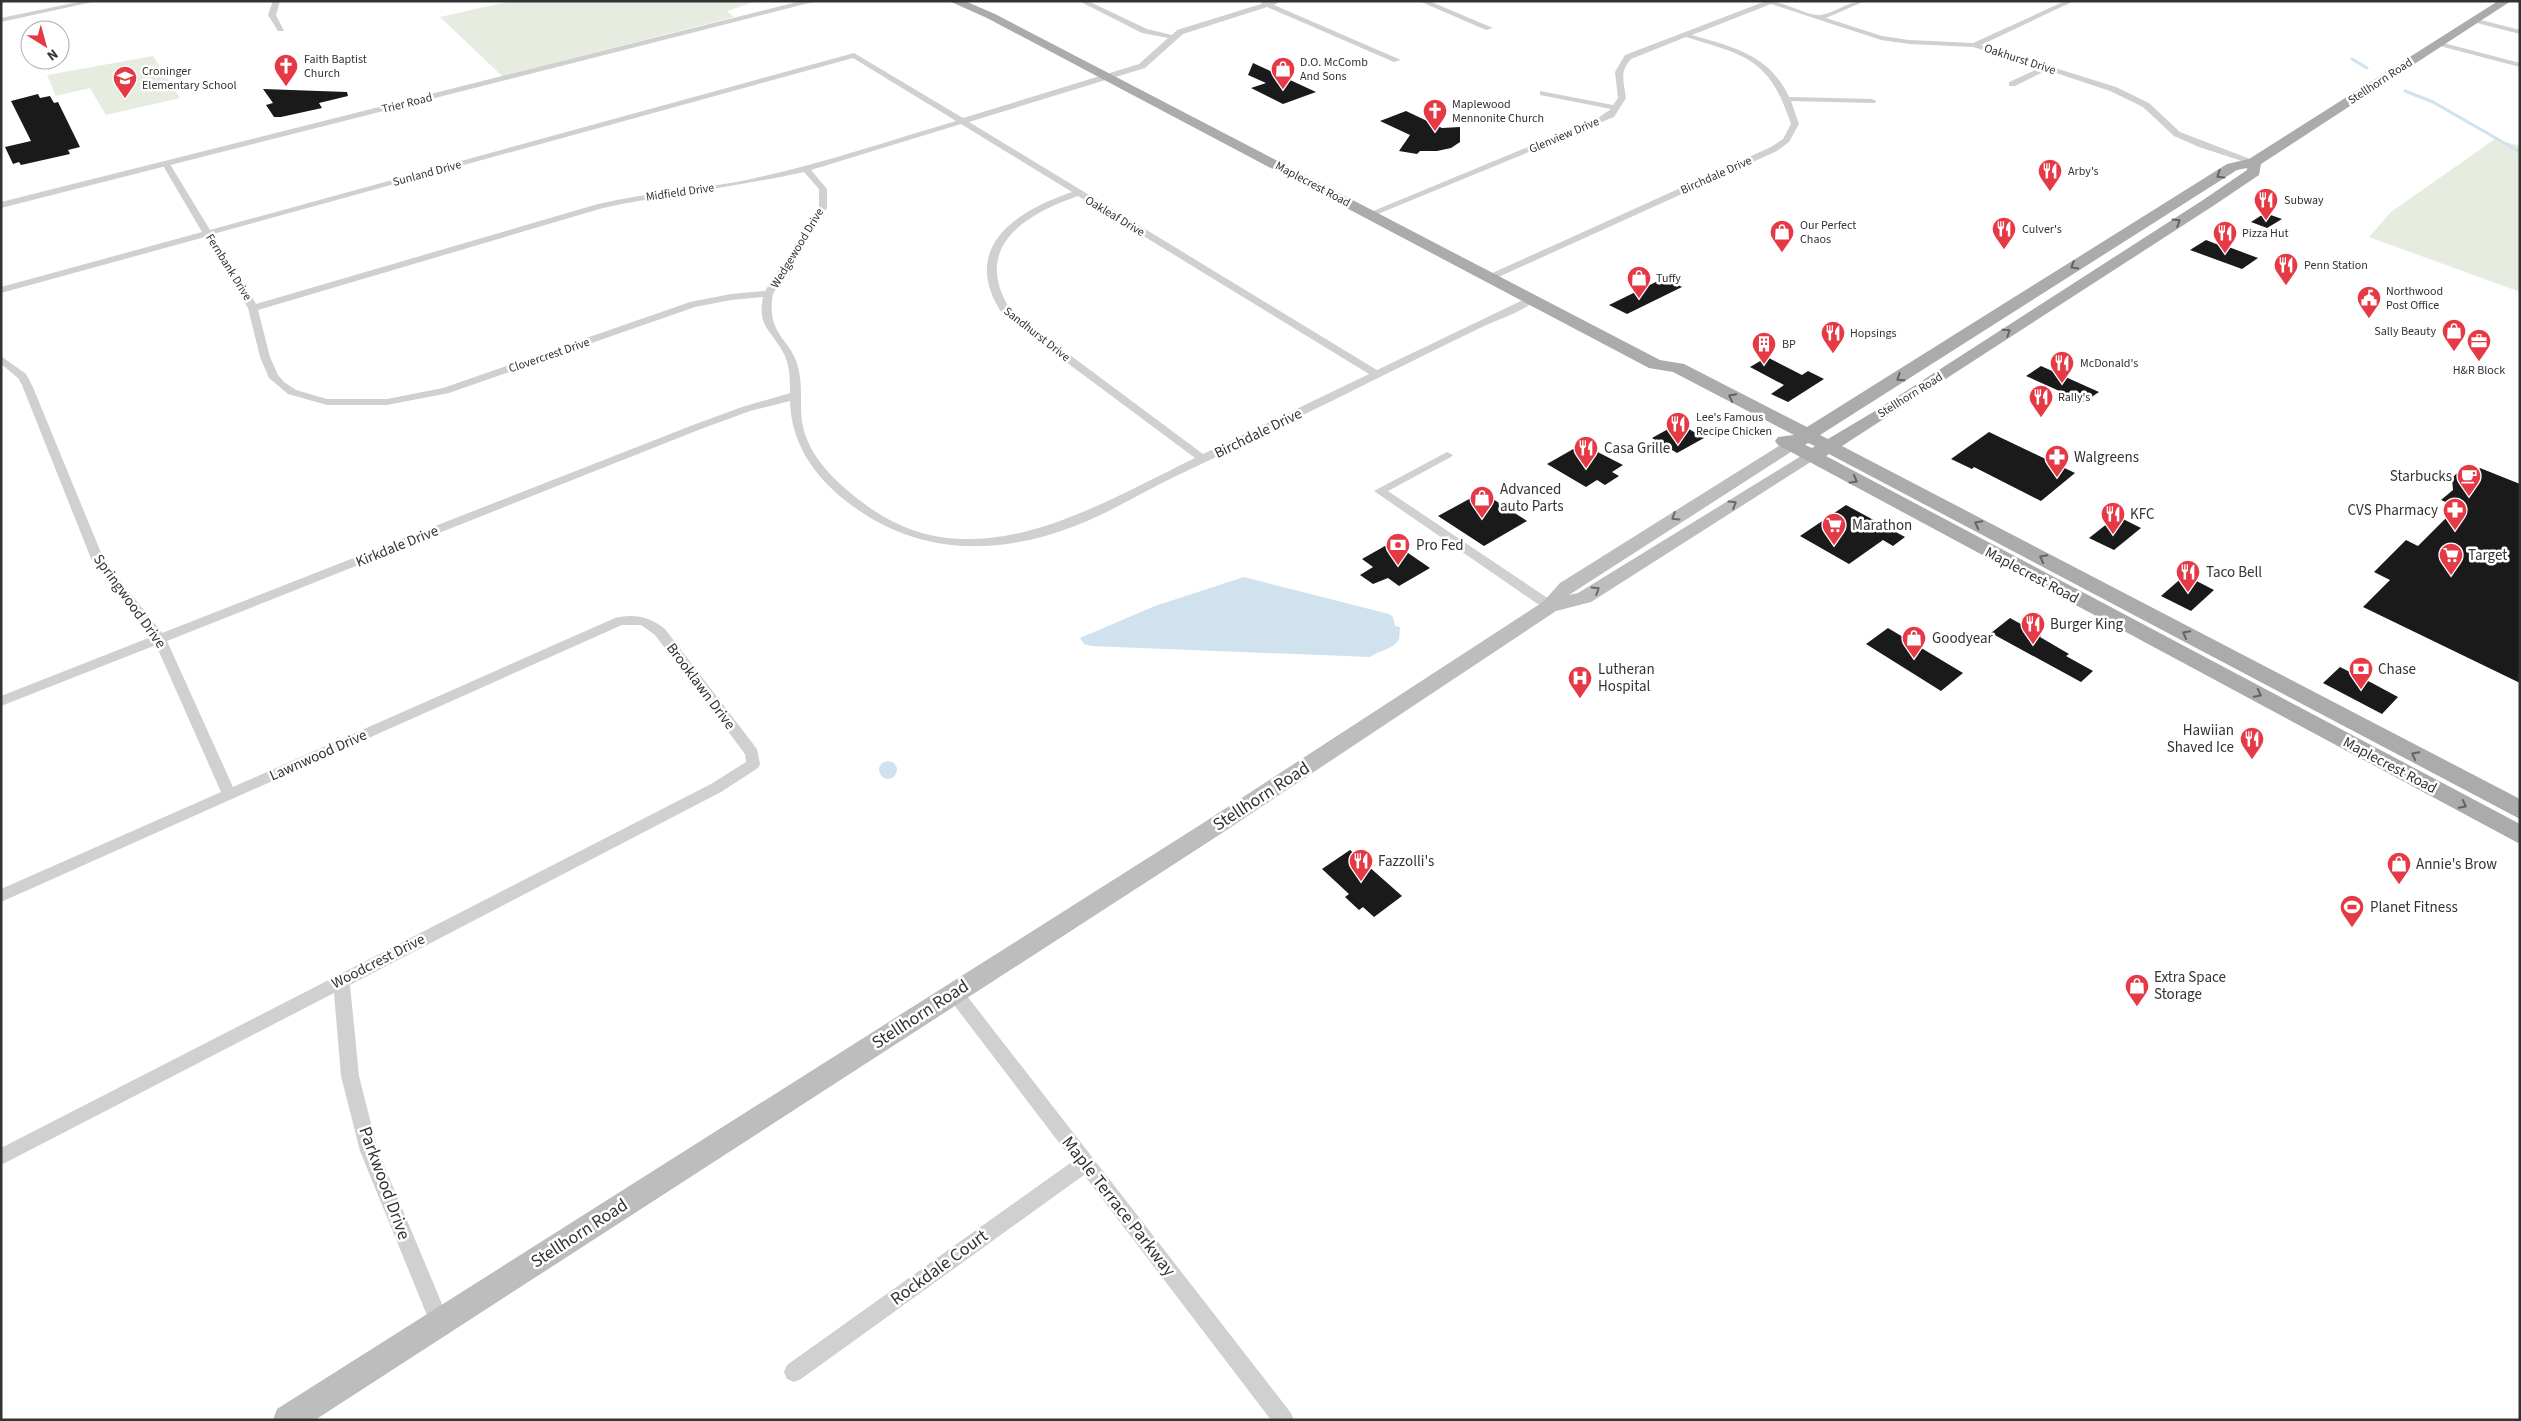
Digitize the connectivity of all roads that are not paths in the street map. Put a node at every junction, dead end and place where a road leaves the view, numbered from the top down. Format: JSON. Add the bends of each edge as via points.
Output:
{"nodes":[{"id":1,"x":94,"y":1,"type":"edge"},
{"id":2,"x":276,"y":1,"type":"edge"},
{"id":3,"x":813,"y":1,"type":"edge"},
{"id":4,"x":954,"y":1,"type":"edge"},
{"id":5,"x":1082,"y":1,"type":"edge"},
{"id":6,"x":1278,"y":1,"type":"edge"},
{"id":7,"x":1422,"y":1,"type":"edge"},
{"id":8,"x":1770,"y":1,"type":"edge"},
{"id":9,"x":1862,"y":1,"type":"edge"},
{"id":10,"x":2071,"y":1,"type":"edge"},
{"id":11,"x":2506,"y":1,"type":"edge"},
{"id":12,"x":969,"y":3,"type":"edge"},
{"id":13,"x":1264,"y":3,"type":"edge"},
{"id":14,"x":1819,"y":18,"type":"junction"},
{"id":15,"x":1,"y":20,"type":"edge"},
{"id":16,"x":2476,"y":20,"type":"junction"},
{"id":17,"x":1489,"y":28,"type":"dead end"},
{"id":18,"x":281,"y":29,"type":"dead end"},
{"id":19,"x":2520,"y":32,"type":"edge"},
{"id":20,"x":1686,"y":35,"type":"junction"},
{"id":21,"x":1172,"y":37,"type":"junction"},
{"id":22,"x":2439,"y":43,"type":"junction"},
{"id":23,"x":1974,"y":44,"type":"junction"},
{"id":24,"x":854,"y":55,"type":"joint"},
{"id":25,"x":1397,"y":60,"type":"dead end"},
{"id":26,"x":2520,"y":65,"type":"edge"},
{"id":27,"x":2046,"y":68,"type":"junction"},
{"id":28,"x":1106,"y":77,"type":"junction"},
{"id":29,"x":2012,"y":84,"type":"dead end"},
{"id":30,"x":1543,"y":93,"type":"dead end"},
{"id":31,"x":1786,"y":99,"type":"junction"},
{"id":32,"x":1872,"y":101,"type":"dead end"},
{"id":33,"x":1615,"y":108,"type":"junction"},
{"id":34,"x":962,"y":121,"type":"junction"},
{"id":35,"x":2254,"y":162,"type":"junction"},
{"id":36,"x":166,"y":164,"type":"junction"},
{"id":37,"x":806,"y":169,"type":"junction"},
{"id":38,"x":1078,"y":193,"type":"junction"},
{"id":39,"x":1,"y":205,"type":"edge"},
{"id":40,"x":1370,"y":214,"type":"junction"},
{"id":41,"x":208,"y":233,"type":"junction"},
{"id":42,"x":1491,"y":277,"type":"junction"},
{"id":43,"x":1,"y":290,"type":"edge"},
{"id":44,"x":768,"y":294,"type":"junction"},
{"id":45,"x":1532,"y":299,"type":"junction"},
{"id":46,"x":254,"y":308,"type":"junction"},
{"id":47,"x":1,"y":359,"type":"edge"},
{"id":48,"x":1377,"y":375,"type":"junction"},
{"id":49,"x":794,"y":397,"type":"junction"},
{"id":50,"x":327,"y":402,"type":"joint"},
{"id":51,"x":1799,"y":441,"type":"junction"},
{"id":52,"x":1828,"y":447,"type":"junction"},
{"id":53,"x":1447,"y":455,"type":"dead end"},
{"id":54,"x":1812,"y":456,"type":"junction"},
{"id":55,"x":1204,"y":460,"type":"junction"},
{"id":56,"x":975,"y":543,"type":"joint"},
{"id":57,"x":1550,"y":606,"type":"junction"},
{"id":58,"x":636,"y":619,"type":"joint"},
{"id":59,"x":160,"y":640,"type":"junction"},
{"id":60,"x":1,"y":701,"type":"edge"},
{"id":61,"x":753,"y":764,"type":"joint"},
{"id":62,"x":229,"y":794,"type":"junction"},
{"id":63,"x":2520,"y":810,"type":"edge"},
{"id":64,"x":2520,"y":835,"type":"edge"},
{"id":65,"x":1,"y":896,"type":"edge"},
{"id":66,"x":341,"y":980,"type":"junction"},
{"id":67,"x":954,"y":992,"type":"junction"},
{"id":68,"x":1,"y":1157,"type":"edge"},
{"id":69,"x":1085,"y":1162,"type":"junction"},
{"id":70,"x":440,"y":1323,"type":"junction"},
{"id":71,"x":794,"y":1372,"type":"dead end"},
{"id":72,"x":288,"y":1420,"type":"edge"},
{"id":73,"x":1284,"y":1420,"type":"edge"}],
"edges":[{"from":1,"to":15,"type":"street"},
{"from":2,"to":18,"type":"street","via":[[272,15]]},
{"from":3,"to":36,"type":"street","name":"Trier Road"},
{"from":4,"to":12,"type":"main road","name":"Maplecrest Road"},
{"from":5,"to":21,"type":"street","via":[[1145,31]]},
{"from":6,"to":13,"type":"street"},
{"from":7,"to":17,"type":"street"},
{"from":8,"to":14,"type":"street","name":"Oakhurst Drive"},
{"from":8,"to":20,"type":"street","name":"Glenview Drive"},
{"from":9,"to":14,"type":"street"},
{"from":10,"to":23,"type":"street"},
{"from":11,"to":16,"type":"main road","name":"Stellhorn Road"},
{"from":12,"to":28,"type":"main road","name":"Maplecrest Road"},
{"from":13,"to":21,"type":"street"},
{"from":13,"to":25,"type":"street"},
{"from":14,"to":23,"type":"street","name":"Oakhurst Drive","via":[[1896,41]]},
{"from":16,"to":19,"type":"street"},
{"from":16,"to":22,"type":"main road","name":"Stellhorn Road"},
{"from":20,"to":31,"type":"street","name":"Birchdale Drive","via":[[1760,64],[1770,72]]},
{"from":20,"to":33,"type":"street","name":"Glenview Drive","via":[[1640,51],[1620,65],[1617,72],[1622,98]]},
{"from":21,"to":28,"type":"street","name":"Midfield Drive","via":[[1151,61]]},
{"from":22,"to":26,"type":"street"},
{"from":22,"to":35,"type":"main road","name":"Stellhorn Road"},
{"from":23,"to":27,"type":"street","name":"Oakhurst Drive"},
{"from":24,"to":34,"type":"street","name":"Oakleaf Drive"},
{"from":24,"to":41,"type":"street","name":"Sunland Drive"},
{"from":27,"to":29,"type":"street"},
{"from":27,"to":35,"type":"street","name":"Oakhurst Drive","via":[[2137,99],[2177,134]]},
{"from":28,"to":34,"type":"street","name":"Midfield Drive"},
{"from":28,"to":40,"type":"main road","name":"Maplecrest Road"},
{"from":30,"to":33,"type":"street"},
{"from":31,"to":32,"type":"street"},
{"from":31,"to":42,"type":"street","name":"Birchdale Drive","via":[[1795,124],[1786,140],[1774,149]]},
{"from":33,"to":40,"type":"street","name":"Glenview Drive","via":[[1611,115],[1585,127]]},
{"from":34,"to":37,"type":"street","name":"Midfield Drive"},
{"from":34,"to":38,"type":"street","name":"Oakleaf Drive"},
{"from":35,"to":51,"type":"main road","name":"Stellhorn Road","one_way":true,"via":[[2232,167]]},
{"from":52,"to":35,"type":"main road","name":"Stellhorn Road","one_way":true,"via":[[2228,190],[2254,172]]},
{"from":36,"to":39,"type":"street","name":"Trier Road"},
{"from":36,"to":41,"type":"street","name":"Fernbank Drive"},
{"from":37,"to":44,"type":"street","name":"Wedgewood Drive","via":[[823,188],[823,208]]},
{"from":37,"to":46,"type":"street","name":"Midfield Drive","via":[[749,182],[601,206]]},
{"from":38,"to":48,"type":"street","name":"Oakleaf Drive"},
{"from":38,"to":55,"type":"street","name":"Sandhurst Drive","via":[[1044,205],[1008,232],[995,251],[988,272],[992,291],[1007,313]]},
{"from":40,"to":42,"type":"main road","name":"Maplecrest Road"},
{"from":41,"to":43,"type":"street","name":"Sunland Drive"},
{"from":41,"to":46,"type":"street","name":"Fernbank Drive"},
{"from":42,"to":45,"type":"main road","name":"Maplecrest Road"},
{"from":44,"to":49,"type":"street","name":"Wedgewood Drive","via":[[766,321],[790,355],[794,368]]},
{"from":44,"to":50,"type":"street","name":"Clovercrest Drive","via":[[694,304],[445,391],[387,402]]},
{"from":45,"to":48,"type":"street","name":"Birchdale Drive"},
{"from":45,"to":51,"type":"main road","name":"Maplecrest Road","via":[[1655,364],[1664,376]]},
{"from":46,"to":50,"type":"street","name":"Fernbank Drive","via":[[265,357],[280,384],[292,392]]},
{"from":47,"to":59,"type":"street","name":"Springwood Drive","via":[[22,376],[27,385],[98,561]]},
{"from":48,"to":55,"type":"street","name":"Birchdale Drive"},
{"from":49,"to":56,"type":"street","name":"Wedgewood Drive","via":[[796,422],[813,461],[860,509],[908,534]]},
{"from":49,"to":59,"type":"street","name":"Kirkdale Drive","via":[[746,409],[697,427]]},
{"from":51,"to":52,"type":"main road","name":"Maplecrest Road"},
{"from":51,"to":54,"type":"main road","name":"Maplecrest Road"},
{"from":51,"to":57,"type":"main road","name":"Stellhorn Road","one_way":true,"via":[[1566,587]]},
{"from":52,"to":54,"type":"main road","name":"Stellhorn Road"},
{"from":63,"to":52,"type":"main road","name":"Maplecrest Road","one_way":true},
{"from":53,"to":57,"type":"street","via":[[1380,491]]},
{"from":57,"to":54,"type":"main road","name":"Stellhorn Road","one_way":true,"via":[[1584,598]]},
{"from":54,"to":64,"type":"main road","name":"Maplecrest Road","one_way":true},
{"from":55,"to":56,"type":"street","name":"Birchdale Drive","via":[[1072,523],[1008,541]]},
{"from":57,"to":67,"type":"main road","name":"Stellhorn Road","via":[[1208,831]]},
{"from":58,"to":61,"type":"street","name":"Brooklawn Drive","via":[[650,622],[660,632],[752,753]]},
{"from":58,"to":62,"type":"street","name":"Lawnwood Drive","via":[[605,627]]},
{"from":59,"to":60,"type":"street","name":"Kirkdale Drive"},
{"from":59,"to":62,"type":"street","name":"Springwood Drive"},
{"from":61,"to":66,"type":"street","name":"Woodcrest Drive","via":[[716,788]]},
{"from":62,"to":65,"type":"street","name":"Lawnwood Drive"},
{"from":66,"to":68,"type":"street","name":"Woodcrest Drive"},
{"from":66,"to":70,"type":"street","name":"Parkwood Drive","via":[[350,1076],[369,1151]]},
{"from":67,"to":69,"type":"street","name":"Maple Terrace Parkway"},
{"from":67,"to":70,"type":"main road","name":"Stellhorn Road"},
{"from":69,"to":71,"type":"street","name":"Rockdale Court"},
{"from":69,"to":73,"type":"street","name":"Maple Terrace Parkway"},
{"from":70,"to":72,"type":"main road","name":"Stellhorn Road"}]}
